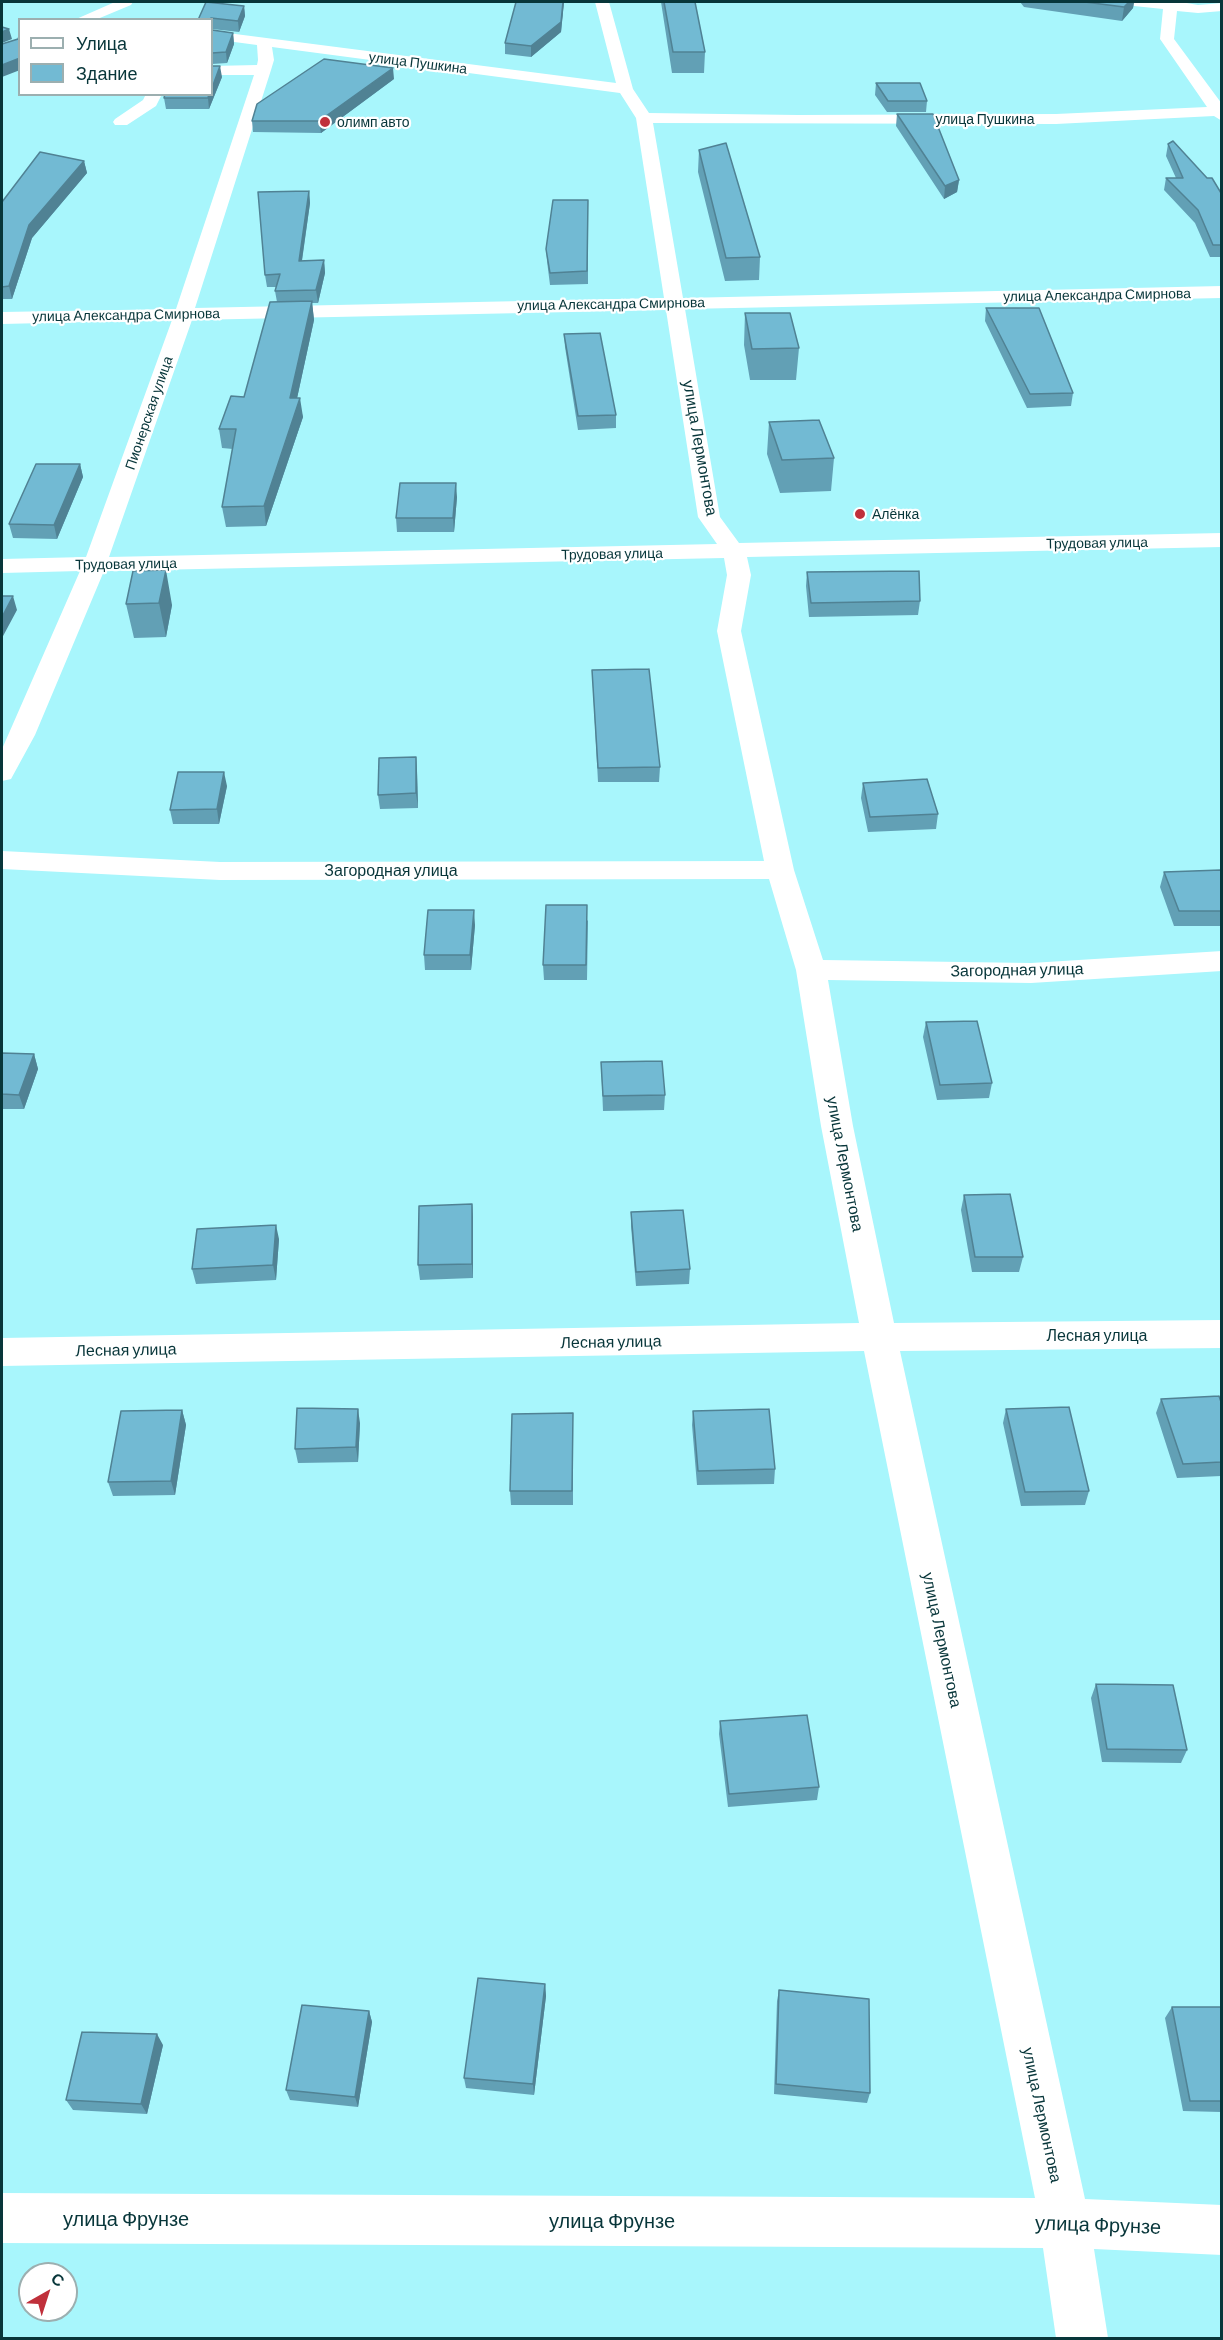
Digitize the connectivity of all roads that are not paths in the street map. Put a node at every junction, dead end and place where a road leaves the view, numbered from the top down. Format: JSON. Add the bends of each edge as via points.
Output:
{"nodes":[{"id":1,"x":126,"y":2,"type":"edge"},
{"id":2,"x":602,"y":2,"type":"edge"},
{"id":3,"x":1134,"y":2,"type":"edge"},
{"id":4,"x":1172,"y":4,"type":"edge"},
{"id":5,"x":1221,"y":7,"type":"edge"},
{"id":6,"x":92,"y":18,"type":"edge"},
{"id":7,"x":213,"y":35,"type":"edge"},
{"id":8,"x":264,"y":43,"type":"junction"},
{"id":9,"x":213,"y":70,"type":"edge"},
{"id":10,"x":263,"y":70,"type":"junction"},
{"id":11,"x":625,"y":89,"type":"junction"},
{"id":12,"x":153,"y":96,"type":"edge"},
{"id":13,"x":1220,"y":113,"type":"edge"},
{"id":14,"x":644,"y":118,"type":"junction"},
{"id":15,"x":121,"y":122,"type":"dead end"},
{"id":16,"x":1221,"y":292,"type":"edge"},
{"id":17,"x":675,"y":303,"type":"junction"},
{"id":18,"x":184,"y":314,"type":"junction"},
{"id":19,"x":2,"y":318,"type":"edge"},
{"id":20,"x":1221,"y":540,"type":"edge"},
{"id":21,"x":734,"y":552,"type":"junction"},
{"id":22,"x":95,"y":564,"type":"junction"},
{"id":23,"x":2,"y":566,"type":"edge"},
{"id":24,"x":2,"y":773,"type":"edge"},
{"id":25,"x":2,"y":860,"type":"edge"},
{"id":26,"x":780,"y":870,"type":"junction"},
{"id":27,"x":1221,"y":961,"type":"edge"},
{"id":28,"x":811,"y":970,"type":"junction"},
{"id":29,"x":1221,"y":1334,"type":"edge"},
{"id":30,"x":879,"y":1337,"type":"junction"},
{"id":31,"x":2,"y":1352,"type":"edge"},
{"id":32,"x":2,"y":2218,"type":"edge"},
{"id":33,"x":1065,"y":2223,"type":"junction"},
{"id":34,"x":1221,"y":2230,"type":"edge"},
{"id":35,"x":1082,"y":2338,"type":"edge"}],
"edges":[{"from":1,"to":6,"type":"street"},
{"from":2,"to":11,"type":"street","name":"улица Лермонтова"},
{"from":3,"to":4,"type":"street"},
{"from":4,"to":5,"type":"street","via":[[1198,9]]},
{"from":4,"to":13,"type":"street","via":[[1167,39]]},
{"from":7,"to":8,"type":"street","name":"улица Пушкина"},
{"from":8,"to":10,"type":"street","name":"Пионерская улица"},
{"from":8,"to":11,"type":"street","name":"улица Пушкина"},
{"from":9,"to":10,"type":"street"},
{"from":10,"to":18,"type":"street","name":"Пионерская улица"},
{"from":11,"to":14,"type":"street","name":"улица Лермонтова"},
{"from":12,"to":15,"type":"street","via":[[150,103]]},
{"from":13,"to":14,"type":"street","name":"улица Пушкина","via":[[1056,119]]},
{"from":14,"to":17,"type":"street","name":"улица Лермонтова"},
{"from":16,"to":17,"type":"street","name":"улица Александра Смирнова"},
{"from":17,"to":18,"type":"street","name":"улица Александра Смирнова"},
{"from":17,"to":21,"type":"street","name":"улица Лермонтова","via":[[709,517]]},
{"from":18,"to":19,"type":"street","name":"улица Александра Смирнова"},
{"from":18,"to":22,"type":"street","name":"Пионерская улица"},
{"from":20,"to":21,"type":"street","name":"Трудовая улица"},
{"from":21,"to":22,"type":"street","name":"Трудовая улица"},
{"from":21,"to":26,"type":"street","name":"улица Лермонтова","via":[[739,574],[729,631]]},
{"from":22,"to":23,"type":"street","name":"Трудовая улица"},
{"from":22,"to":24,"type":"street","name":"Пионерская улица"},
{"from":25,"to":26,"type":"street","name":"Загородная улица","via":[[220,872]]},
{"from":26,"to":28,"type":"street","name":"улица Лермонтова"},
{"from":27,"to":28,"type":"street","name":"Загородная улица","via":[[1031,973]]},
{"from":28,"to":30,"type":"street","name":"улица Лермонтова"},
{"from":29,"to":30,"type":"street","name":"Лесная улица"},
{"from":30,"to":31,"type":"street","name":"Лесная улица"},
{"from":30,"to":33,"type":"street","name":"улица Лермонтова"},
{"from":32,"to":33,"type":"street","name":"улица Фрунзе"},
{"from":33,"to":34,"type":"street","name":"улица Фрунзе"},
{"from":33,"to":35,"type":"street","name":"улица Лермонтова"}]}
